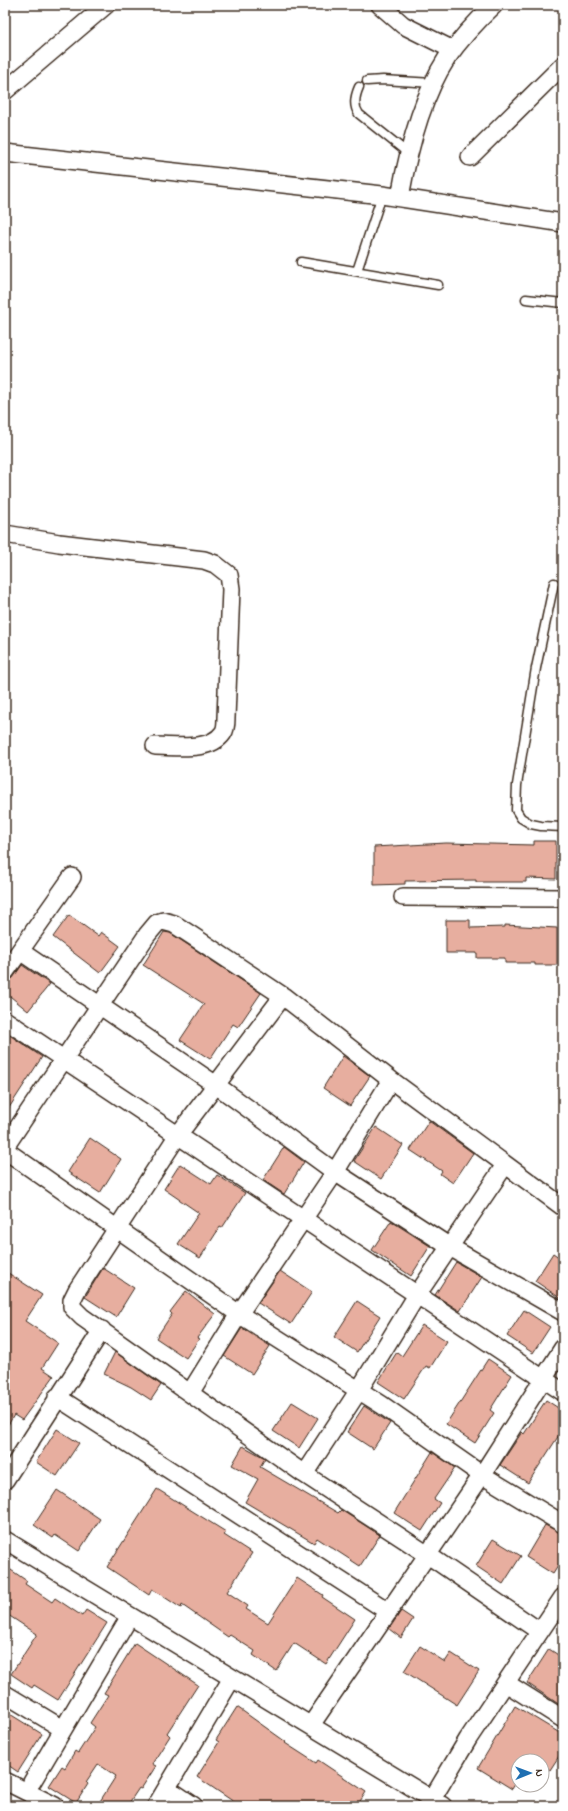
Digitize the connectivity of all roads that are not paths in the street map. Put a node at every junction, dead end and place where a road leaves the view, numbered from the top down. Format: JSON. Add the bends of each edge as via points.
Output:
{"nodes":[{"id":1,"x":106,"y":5,"type":"edge"},
{"id":2,"x":380,"y":5,"type":"edge"},
{"id":3,"x":494,"y":5,"type":"edge"},
{"id":4,"x":453,"y":50,"type":"junction"},
{"id":5,"x":563,"y":65,"type":"edge"},
{"id":6,"x":367,"y":80,"type":"dead end"},
{"id":7,"x":434,"y":84,"type":"junction"},
{"id":8,"x":359,"y":87,"type":"dead end"},
{"id":9,"x":5,"y":91,"type":"edge"},
{"id":10,"x":5,"y":153,"type":"edge"},
{"id":11,"x":409,"y":154,"type":"junction"},
{"id":12,"x":470,"y":157,"type":"dead end"},
{"id":13,"x":382,"y":195,"type":"junction"},
{"id":14,"x":400,"y":197,"type":"junction"},
{"id":15,"x":563,"y":223,"type":"edge"},
{"id":16,"x":301,"y":262,"type":"dead end"},
{"id":17,"x":357,"y":271,"type":"junction"},
{"id":18,"x":438,"y":285,"type":"dead end"},
{"id":19,"x":526,"y":299,"type":"dead end"},
{"id":20,"x":563,"y":303,"type":"edge"},
{"id":21,"x":5,"y":534,"type":"edge"},
{"id":22,"x":554,"y":583,"type":"dead end"},
{"id":23,"x":155,"y":746,"type":"dead end"},
{"id":24,"x":563,"y":827,"type":"edge"},
{"id":25,"x":72,"y":877,"type":"dead end"},
{"id":26,"x":403,"y":897,"type":"dead end"},
{"id":27,"x":563,"y":898,"type":"edge"},
{"id":28,"x":20,"y":951,"type":"junction"},
{"id":29,"x":5,"y":972,"type":"edge"},
{"id":30,"x":283,"y":996,"type":"junction"},
{"id":31,"x":99,"y":1005,"type":"junction"},
{"id":32,"x":5,"y":1020,"type":"edge"},
{"id":33,"x":65,"y":1060,"type":"junction"},
{"id":34,"x":391,"y":1080,"type":"junction"},
{"id":35,"x":216,"y":1085,"type":"junction"},
{"id":36,"x":178,"y":1135,"type":"junction"},
{"id":37,"x":5,"y":1147,"type":"edge"},
{"id":38,"x":5,"y":1150,"type":"edge"},
{"id":39,"x":505,"y":1165,"type":"junction"},
{"id":40,"x":335,"y":1172,"type":"junction"},
{"id":41,"x":563,"y":1207,"type":"edge"},
{"id":42,"x":302,"y":1218,"type":"junction"},
{"id":43,"x":118,"y":1229,"type":"junction"},
{"id":44,"x":450,"y":1247,"type":"junction"},
{"id":45,"x":417,"y":1295,"type":"junction"},
{"id":46,"x":563,"y":1312,"type":"edge"},
{"id":47,"x":239,"y":1314,"type":"junction"},
{"id":48,"x":102,"y":1330,"type":"junction"},
{"id":49,"x":563,"y":1348,"type":"edge"},
{"id":50,"x":544,"y":1379,"type":"junction"},
{"id":51,"x":359,"y":1390,"type":"junction"},
{"id":52,"x":563,"y":1392,"type":"edge"},
{"id":53,"x":190,"y":1393,"type":"junction"},
{"id":54,"x":57,"y":1397,"type":"junction"},
{"id":55,"x":304,"y":1474,"type":"junction"},
{"id":56,"x":482,"y":1475,"type":"junction"},
{"id":57,"x":5,"y":1480,"type":"edge"},
{"id":58,"x":563,"y":1524,"type":"edge"},
{"id":59,"x":5,"y":1540,"type":"edge"},
{"id":60,"x":428,"y":1555,"type":"junction"},
{"id":61,"x":563,"y":1597,"type":"edge"},
{"id":62,"x":389,"y":1612,"type":"junction"},
{"id":63,"x":130,"y":1616,"type":"junction"},
{"id":64,"x":540,"y":1631,"type":"junction"},
{"id":65,"x":232,"y":1678,"type":"junction"},
{"id":66,"x":506,"y":1683,"type":"junction"},
{"id":67,"x":5,"y":1694,"type":"edge"},
{"id":68,"x":563,"y":1719,"type":"edge"},
{"id":69,"x":311,"y":1725,"type":"junction"},
{"id":70,"x":63,"y":1729,"type":"junction"},
{"id":71,"x":5,"y":1781,"type":"edge"},
{"id":72,"x":32,"y":1782,"type":"dead end"},
{"id":73,"x":167,"y":1788,"type":"junction"},
{"id":74,"x":435,"y":1804,"type":"edge"},
{"id":75,"x":55,"y":1806,"type":"edge"},
{"id":76,"x":156,"y":1806,"type":"edge"},
{"id":77,"x":194,"y":1806,"type":"edge"}],
"edges":[{"from":1,"to":9,"type":"street"},
{"from":2,"to":4,"type":"street","via":[[403,25]]},
{"from":3,"to":4,"type":"street"},
{"from":4,"to":7,"type":"street"},
{"from":5,"to":12,"type":"street"},
{"from":6,"to":7,"type":"lane"},
{"from":7,"to":11,"type":"street","via":[[419,119]]},
{"from":8,"to":11,"type":"lane","via":[[355,110]]},
{"from":10,"to":13,"type":"street"},
{"from":11,"to":14,"type":"street"},
{"from":13,"to":14,"type":"street"},
{"from":13,"to":17,"type":"lane"},
{"from":14,"to":15,"type":"street"},
{"from":16,"to":17,"type":"lane"},
{"from":17,"to":18,"type":"lane"},
{"from":19,"to":20,"type":"lane"},
{"from":21,"to":23,"type":"street","via":[[204,560],[215,564],[229,575],[231,589],[224,733],[212,743],[203,746]]},
{"from":22,"to":24,"type":"lane","via":[[536,668],[517,785],[516,810],[521,818],[531,824]]},
{"from":25,"to":28,"type":"street"},
{"from":26,"to":27,"type":"street"},
{"from":28,"to":29,"type":"street"},
{"from":28,"to":31,"type":"street"},
{"from":30,"to":31,"type":"street","via":[[174,924],[163,921],[157,923],[147,935]]},
{"from":30,"to":34,"type":"street"},
{"from":30,"to":35,"type":"street"},
{"from":31,"to":33,"type":"street"},
{"from":31,"to":35,"type":"street"},
{"from":32,"to":33,"type":"street"},
{"from":33,"to":36,"type":"street"},
{"from":33,"to":37,"type":"street"},
{"from":34,"to":39,"type":"street"},
{"from":34,"to":40,"type":"street"},
{"from":35,"to":36,"type":"street"},
{"from":35,"to":40,"type":"street"},
{"from":36,"to":42,"type":"street"},
{"from":36,"to":43,"type":"street"},
{"from":38,"to":43,"type":"street"},
{"from":39,"to":41,"type":"street"},
{"from":39,"to":44,"type":"street"},
{"from":40,"to":42,"type":"street"},
{"from":40,"to":44,"type":"street"},
{"from":42,"to":45,"type":"street"},
{"from":42,"to":47,"type":"street"},
{"from":43,"to":47,"type":"street"},
{"from":43,"to":48,"type":"street","via":[[72,1300],[75,1312]]},
{"from":44,"to":45,"type":"street"},
{"from":44,"to":46,"type":"street"},
{"from":45,"to":50,"type":"street"},
{"from":45,"to":51,"type":"street"},
{"from":47,"to":51,"type":"street"},
{"from":47,"to":53,"type":"street"},
{"from":48,"to":53,"type":"street"},
{"from":48,"to":54,"type":"street"},
{"from":49,"to":50,"type":"street"},
{"from":50,"to":52,"type":"street"},
{"from":50,"to":56,"type":"street"},
{"from":51,"to":55,"type":"street"},
{"from":51,"to":56,"type":"street"},
{"from":53,"to":55,"type":"street"},
{"from":54,"to":57,"type":"street"},
{"from":54,"to":62,"type":"street"},
{"from":55,"to":60,"type":"street"},
{"from":56,"to":58,"type":"street"},
{"from":56,"to":60,"type":"street"},
{"from":59,"to":63,"type":"street"},
{"from":60,"to":62,"type":"street"},
{"from":60,"to":64,"type":"street"},
{"from":61,"to":64,"type":"street"},
{"from":62,"to":69,"type":"street"},
{"from":63,"to":65,"type":"street"},
{"from":63,"to":70,"type":"street"},
{"from":64,"to":66,"type":"street"},
{"from":65,"to":69,"type":"street"},
{"from":65,"to":73,"type":"street"},
{"from":66,"to":68,"type":"street"},
{"from":66,"to":74,"type":"street","via":[[468,1739]]},
{"from":67,"to":70,"type":"street"},
{"from":69,"to":74,"type":"street"},
{"from":70,"to":72,"type":"street"},
{"from":71,"to":75,"type":"street"},
{"from":73,"to":76,"type":"street"},
{"from":73,"to":77,"type":"street"}]}
